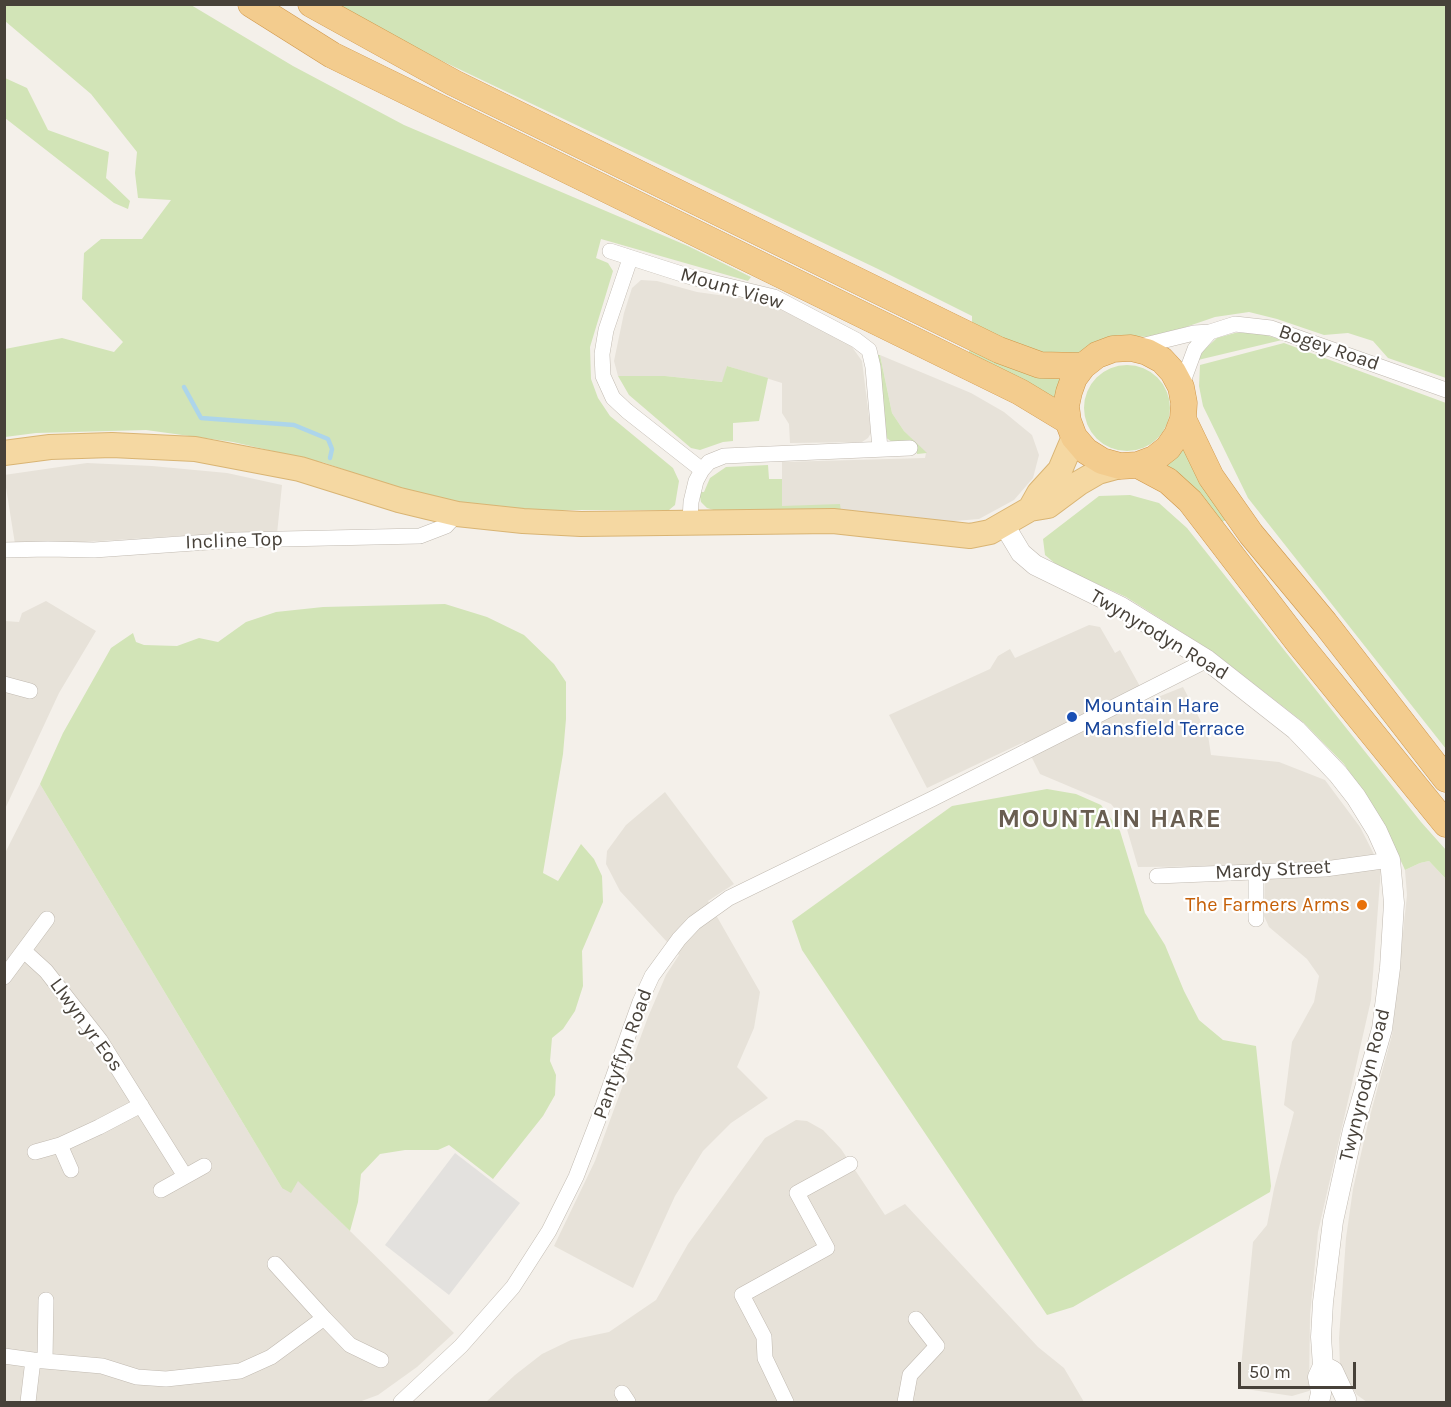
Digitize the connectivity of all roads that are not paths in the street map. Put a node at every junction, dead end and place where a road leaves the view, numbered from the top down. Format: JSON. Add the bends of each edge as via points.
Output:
{"nodes":[{"id":1,"x":251,"y":4,"type":"edge"},
{"id":2,"x":311,"y":4,"type":"edge"},
{"id":3,"x":610,"y":251,"type":"dead end"},
{"id":4,"x":630,"y":259,"type":"junction"},
{"id":5,"x":1210,"y":332,"type":"junction"},
{"id":6,"x":1131,"y":348,"type":"junction"},
{"id":7,"x":1083,"y":366,"type":"junction"},
{"id":8,"x":1181,"y":387,"type":"junction"},
{"id":9,"x":1446,"y":390,"type":"edge"},
{"id":10,"x":1183,"y":419,"type":"junction"},
{"id":11,"x":1071,"y":429,"type":"junction"},
{"id":12,"x":880,"y":448,"type":"junction"},
{"id":13,"x":910,"y":448,"type":"dead end"},
{"id":14,"x":4,"y":453,"type":"edge"},
{"id":15,"x":1129,"y":465,"type":"junction"},
{"id":16,"x":702,"y":470,"type":"junction"},
{"id":17,"x":1030,"y":509,"type":"junction"},
{"id":18,"x":457,"y":514,"type":"junction"},
{"id":19,"x":690,"y":521,"type":"junction"},
{"id":20,"x":1003,"y":524,"type":"junction"},
{"id":21,"x":4,"y":550,"type":"edge"},
{"id":22,"x":1208,"y":660,"type":"junction"},
{"id":23,"x":4,"y":684,"type":"edge"},
{"id":24,"x":30,"y":691,"type":"dead end"},
{"id":25,"x":1446,"y":779,"type":"edge"},
{"id":26,"x":1446,"y":824,"type":"edge"},
{"id":27,"x":1390,"y":860,"type":"junction"},
{"id":28,"x":1256,"y":872,"type":"junction"},
{"id":29,"x":1156,"y":876,"type":"dead end"},
{"id":30,"x":47,"y":919,"type":"dead end"},
{"id":31,"x":1256,"y":919,"type":"dead end"},
{"id":32,"x":24,"y":951,"type":"junction"},
{"id":33,"x":4,"y":977,"type":"edge"},
{"id":34,"x":141,"y":1105,"type":"junction"},
{"id":35,"x":60,"y":1144,"type":"junction"},
{"id":36,"x":35,"y":1152,"type":"dead end"},
{"id":37,"x":850,"y":1164,"type":"dead end"},
{"id":38,"x":204,"y":1166,"type":"dead end"},
{"id":39,"x":71,"y":1170,"type":"dead end"},
{"id":40,"x":185,"y":1176,"type":"junction"},
{"id":41,"x":161,"y":1190,"type":"dead end"},
{"id":42,"x":275,"y":1264,"type":"dead end"},
{"id":43,"x":46,"y":1300,"type":"dead end"},
{"id":44,"x":324,"y":1318,"type":"junction"},
{"id":45,"x":916,"y":1319,"type":"dead end"},
{"id":46,"x":4,"y":1356,"type":"edge"},
{"id":47,"x":39,"y":1360,"type":"junction"},
{"id":48,"x":381,"y":1360,"type":"dead end"},
{"id":49,"x":1323,"y":1366,"type":"junction"},
{"id":50,"x":1348,"y":1401,"type":"edge"},
{"id":51,"x":27,"y":1402,"type":"edge"},
{"id":52,"x":401,"y":1402,"type":"edge"},
{"id":53,"x":786,"y":1402,"type":"edge"},
{"id":54,"x":905,"y":1402,"type":"edge"},
{"id":55,"x":1320,"y":1402,"type":"edge"}],
"edges":[{"from":1,"to":11,"type":"highway","via":[[332,55],[1020,392]]},
{"from":2,"to":7,"type":"highway","via":[[454,83],[999,350],[1040,365]]},
{"from":3,"to":4,"type":"street","name":"Mount View"},
{"from":4,"to":12,"type":"street","name":"Mount View","via":[[774,297],[856,340],[869,350],[873,367]]},
{"from":4,"to":16,"type":"street","via":[[606,330],[603,376],[613,398]]},
{"from":5,"to":6,"type":"street","name":"Bogey Road"},
{"from":5,"to":8,"type":"street","via":[[1195,349]]},
{"from":5,"to":9,"type":"street","name":"Bogey Road","via":[[1235,324],[1271,328]]},
{"from":6,"to":7,"type":"highway","via":[[1097,355]]},
{"from":6,"to":8,"type":"highway","via":[[1162,360]]},
{"from":7,"to":11,"type":"highway","via":[[1074,378],[1066,406]]},
{"from":8,"to":10,"type":"highway"},
{"from":10,"to":15,"type":"highway","via":[[1168,448],[1154,459]]},
{"from":10,"to":25,"type":"highway","via":[[1211,477],[1251,534]]},
{"from":11,"to":15,"type":"highway","via":[[1086,451],[1102,461]]},
{"from":11,"to":17,"type":"main road","via":[[1060,470]]},
{"from":12,"to":13,"type":"street"},
{"from":12,"to":16,"type":"street","via":[[724,456]]},
{"from":14,"to":18,"type":"main road","via":[[112,445],[195,448],[300,469]]},
{"from":15,"to":17,"type":"main road","via":[[1098,472],[1048,506]]},
{"from":15,"to":26,"type":"highway","via":[[1168,481],[1190,501]]},
{"from":16,"to":19,"type":"street","via":[[691,502]]},
{"from":17,"to":20,"type":"main road"},
{"from":18,"to":19,"type":"main road","via":[[581,524]]},
{"from":18,"to":21,"type":"street","name":"Incline Top","via":[[446,526],[420,536],[237,540],[94,550]]},
{"from":19,"to":20,"type":"main road","via":[[833,521],[970,536]]},
{"from":20,"to":22,"type":"street","name":"Twynyrodyn Road","via":[[1021,553],[1035,565],[1121,607]]},
{"from":22,"to":27,"type":"street","name":"Twynyrodyn Road","via":[[1296,730],[1338,774],[1377,831]]},
{"from":22,"to":52,"type":"street","name":"Pantyffyn Road","via":[[729,898],[701,918],[679,939],[652,976],[576,1177],[549,1231],[513,1287],[461,1346]]},
{"from":23,"to":24,"type":"street"},
{"from":27,"to":28,"type":"street","name":"Mardy Street","via":[[1325,869]]},
{"from":27,"to":49,"type":"street","name":"Twynyrodyn Road","via":[[1394,903],[1382,1029],[1353,1130],[1334,1221],[1323,1302]]},
{"from":28,"to":29,"type":"street","name":"Mardy Street"},
{"from":28,"to":31,"type":"street"},
{"from":30,"to":32,"type":"street"},
{"from":32,"to":33,"type":"street"},
{"from":32,"to":34,"type":"street","name":"Llwyn yr Eos","via":[[46,971],[100,1040]]},
{"from":34,"to":35,"type":"street"},
{"from":34,"to":40,"type":"street","name":"Llwyn yr Eos"},
{"from":35,"to":36,"type":"street"},
{"from":35,"to":39,"type":"street"},
{"from":37,"to":53,"type":"street","via":[[797,1193],[827,1248],[742,1295],[764,1337],[765,1358]]},
{"from":38,"to":40,"type":"street"},
{"from":40,"to":41,"type":"street"},
{"from":42,"to":44,"type":"street"},
{"from":43,"to":47,"type":"street"},
{"from":44,"to":47,"type":"street","via":[[272,1358],[240,1371],[166,1379],[136,1377],[102,1366]]},
{"from":44,"to":48,"type":"street","via":[[350,1345]]},
{"from":45,"to":54,"type":"street","via":[[937,1346],[910,1375]]},
{"from":46,"to":47,"type":"street"},
{"from":47,"to":51,"type":"street"},
{"from":49,"to":50,"type":"street","name":"Twynyrodyn Road","via":[[1333,1371]]},
{"from":49,"to":55,"type":"street","name":"Twynyrodyn Road","via":[[1318,1377]]},
{"from":50,"to":55,"type":"street","name":"Twynyrodyn Road","via":[[1332,1397]]}]}
